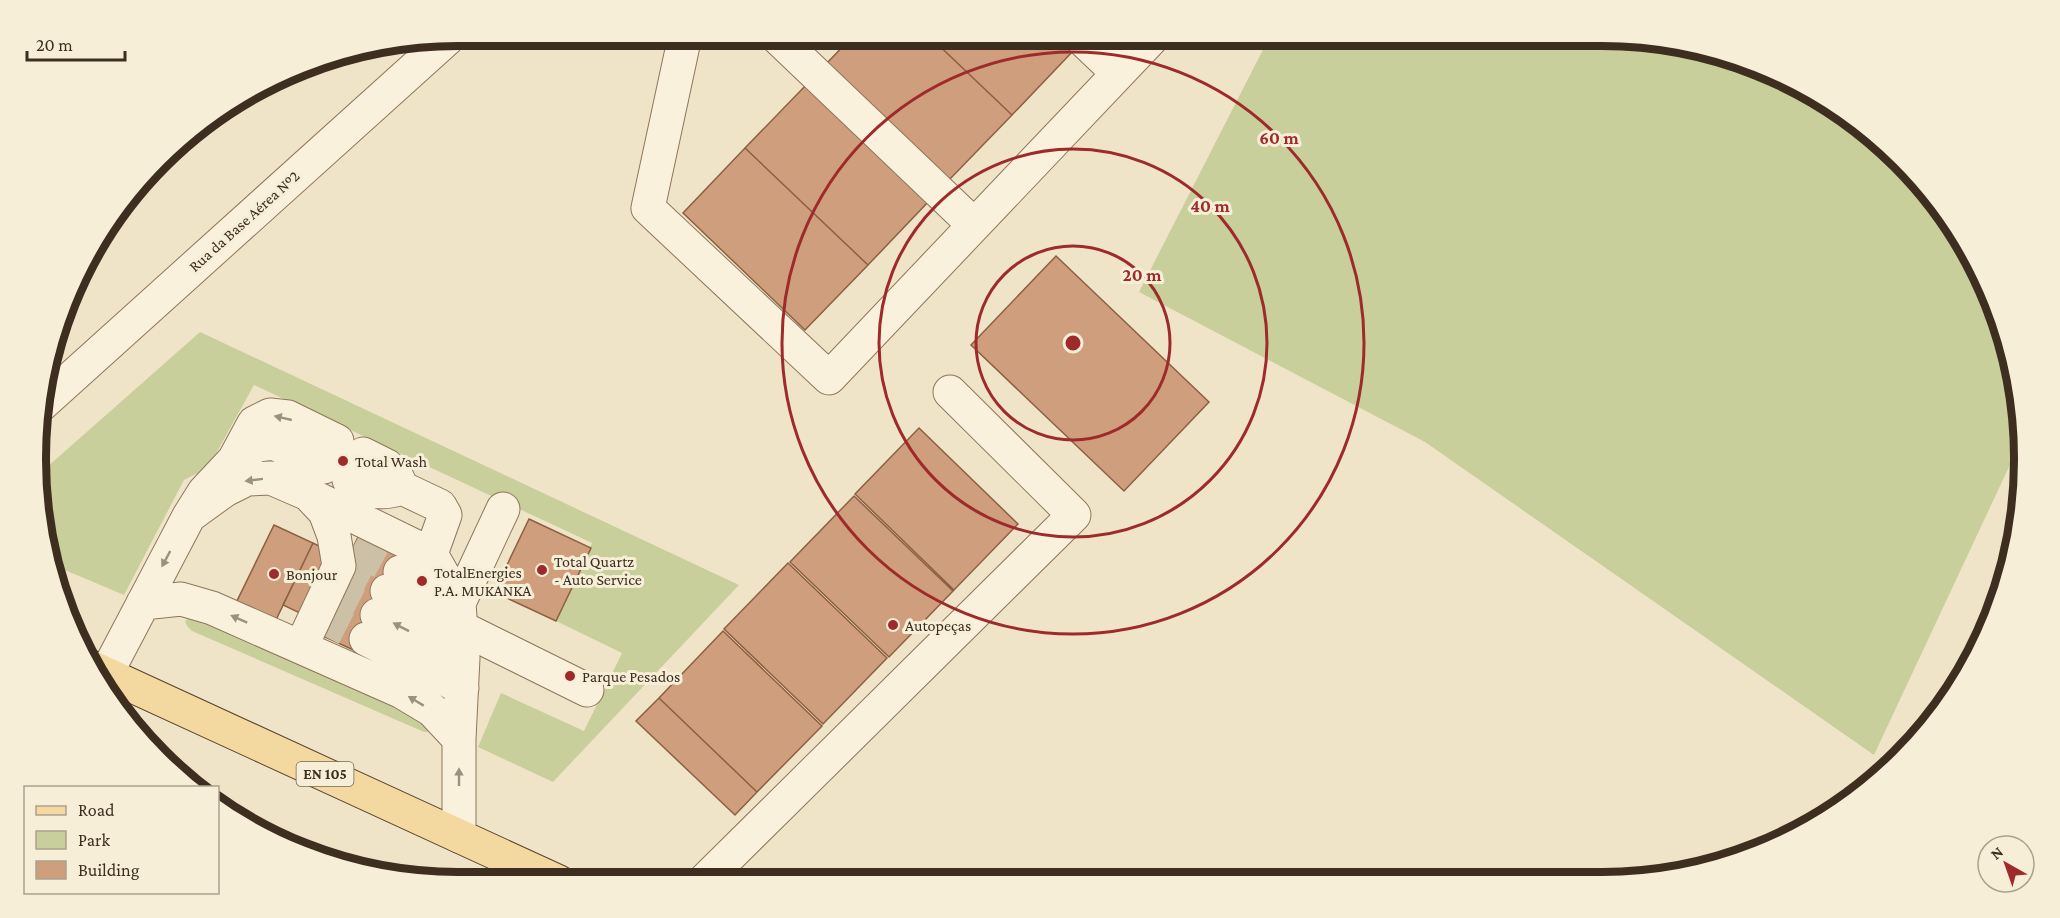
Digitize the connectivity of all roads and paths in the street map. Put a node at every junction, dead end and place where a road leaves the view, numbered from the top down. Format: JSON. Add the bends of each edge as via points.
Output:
{"nodes":[{"id":1,"x":684,"y":46,"type":"edge"},
{"id":2,"x":786,"y":46,"type":"edge"},
{"id":3,"x":1089,"y":46,"type":"edge"},
{"id":4,"x":1145,"y":46,"type":"edge"},
{"id":5,"x":438,"y":47,"type":"edge"},
{"id":6,"x":1118,"y":74,"type":"junction"},
{"id":7,"x":974,"y":225,"type":"junction"},
{"id":8,"x":950,"y":392,"type":"dead end"},
{"id":9,"x":51,"y":396,"type":"edge"},
{"id":10,"x":336,"y":467,"type":"junction"},
{"id":11,"x":503,"y":509,"type":"dead end"},
{"id":12,"x":189,"y":516,"type":"junction"},
{"id":13,"x":431,"y":554,"type":"junction"},
{"id":14,"x":143,"y":603,"type":"junction"},
{"id":15,"x":461,"y":645,"type":"junction"},
{"id":16,"x":301,"y":647,"type":"junction"},
{"id":17,"x":102,"y":665,"type":"edge"},
{"id":18,"x":107,"y":674,"type":"edge"},
{"id":19,"x":587,"y":690,"type":"dead end"},
{"id":20,"x":459,"y":739,"type":"junction"},
{"id":21,"x":459,"y":836,"type":"junction"},
{"id":22,"x":537,"y":872,"type":"edge"},
{"id":23,"x":713,"y":872,"type":"edge"}],
"edges":[{"from":1,"to":7,"type":"street","via":[[648,208],[829,378]]},
{"from":2,"to":7,"type":"street"},
{"from":3,"to":6,"type":"street"},
{"from":4,"to":6,"type":"street"},
{"from":5,"to":9,"type":"street","name":"Rua da Base Aérea Nº2"},
{"from":6,"to":7,"type":"street"},
{"from":8,"to":23,"type":"street","via":[[1074,515]]},
{"from":10,"to":12,"type":"street","one_way":true,"via":[[247,479]]},
{"from":10,"to":12,"type":"street","via":[[288,417],[270,415],[254,423],[234,460],[204,492]]},
{"from":10,"to":13,"type":"street"},
{"from":10,"to":13,"type":"street","via":[[375,492],[402,488],[440,506],[445,515]]},
{"from":10,"to":16,"type":"street","via":[[325,512],[344,542],[339,566]]},
{"from":11,"to":15,"type":"street"},
{"from":12,"to":14,"type":"street","one_way":true},
{"from":13,"to":15,"type":"street"},
{"from":16,"to":14,"type":"street","one_way":true,"via":[[212,608],[181,599]]},
{"from":14,"to":17,"type":"street"},
{"from":15,"to":15,"type":"street","one_way":true,"via":[[382,604]]},
{"from":15,"to":19,"type":"street"},
{"from":15,"to":20,"type":"street"},
{"from":20,"to":16,"type":"street","one_way":true,"via":[[432,711],[402,692]]},
{"from":18,"to":21,"type":"main road","number":"EN 105"},
{"from":21,"to":20,"type":"street","one_way":true},
{"from":21,"to":22,"type":"main road","number":"EN 105"}]}
